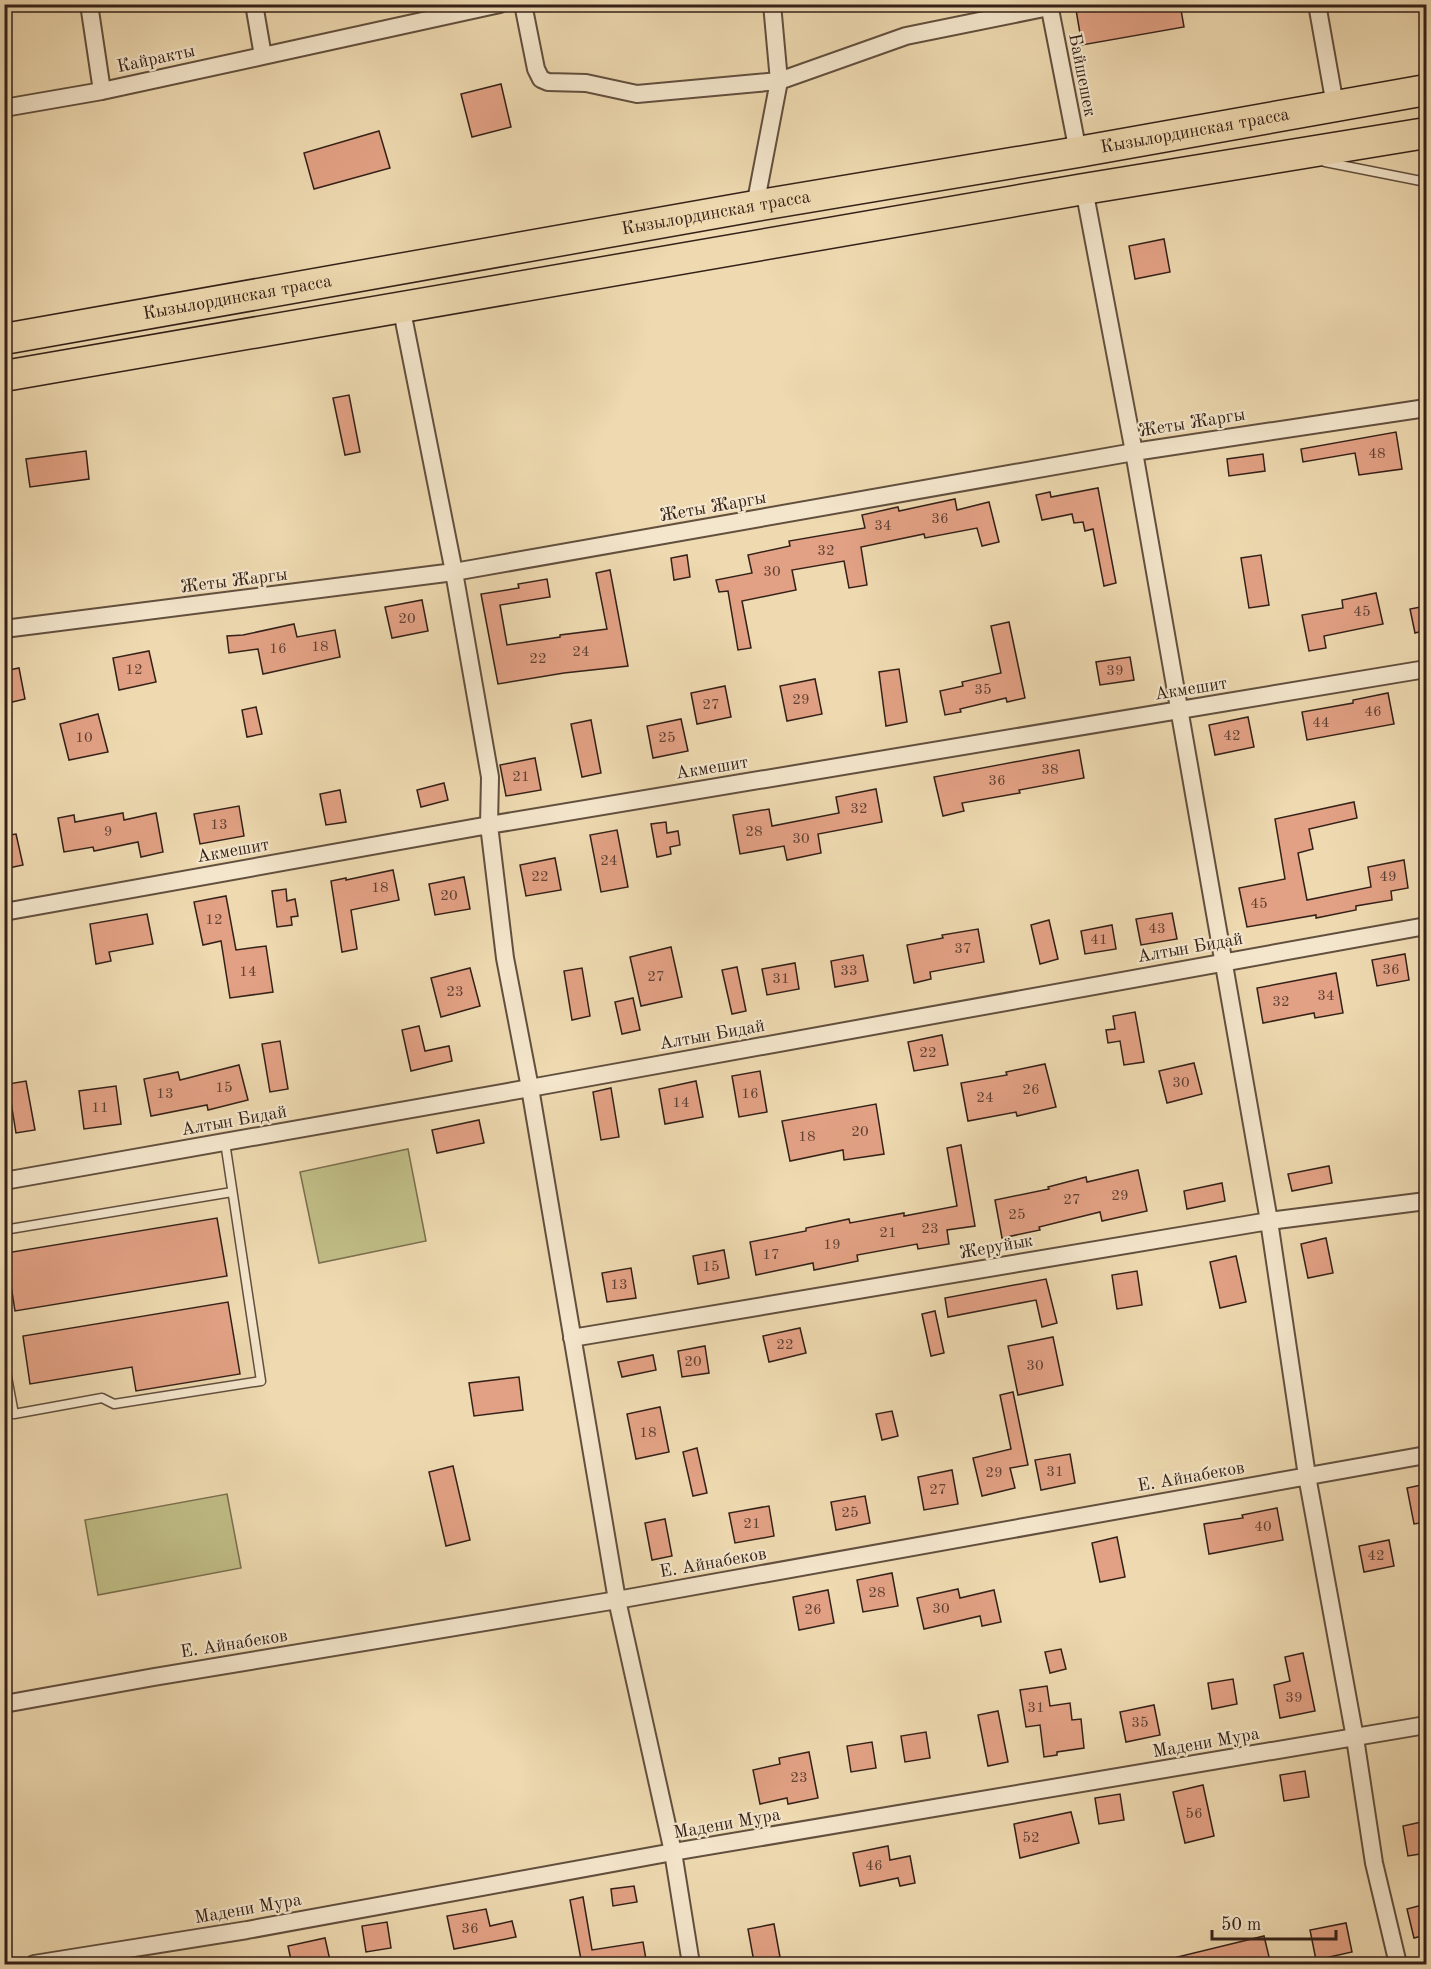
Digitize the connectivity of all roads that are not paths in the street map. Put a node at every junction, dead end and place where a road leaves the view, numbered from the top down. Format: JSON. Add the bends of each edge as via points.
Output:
{"nodes":[{"id":1,"x":89,"y":4,"type":"edge"},
{"id":2,"x":254,"y":4,"type":"edge"},
{"id":3,"x":500,"y":4,"type":"edge"},
{"id":4,"x":523,"y":4,"type":"edge"},
{"id":5,"x":772,"y":4,"type":"edge"},
{"id":6,"x":1317,"y":4,"type":"edge"},
{"id":7,"x":1049,"y":6,"type":"edge"},
{"id":8,"x":263,"y":56,"type":"junction"},
{"id":9,"x":779,"y":81,"type":"junction"},
{"id":10,"x":1426,"y":90,"type":"edge"},
{"id":11,"x":102,"y":91,"type":"junction"},
{"id":12,"x":1335,"y":105,"type":"junction"},
{"id":13,"x":4,"y":108,"type":"edge"},
{"id":14,"x":1426,"y":133,"type":"edge"},
{"id":15,"x":1078,"y":152,"type":"junction"},
{"id":16,"x":1295,"y":156,"type":"junction"},
{"id":17,"x":1426,"y":182,"type":"edge"},
{"id":18,"x":1084,"y":189,"type":"junction"},
{"id":19,"x":755,"y":206,"type":"junction"},
{"id":20,"x":401,"y":306,"type":"junction"},
{"id":21,"x":4,"y":339,"type":"edge"},
{"id":22,"x":4,"y":376,"type":"edge"},
{"id":23,"x":1426,"y":408,"type":"edge"},
{"id":24,"x":1134,"y":452,"type":"junction"},
{"id":25,"x":454,"y":572,"type":"junction"},
{"id":26,"x":4,"y":629,"type":"edge"},
{"id":27,"x":1426,"y":669,"type":"edge"},
{"id":28,"x":1179,"y":710,"type":"junction"},
{"id":29,"x":489,"y":825,"type":"junction"},
{"id":30,"x":4,"y":912,"type":"edge"},
{"id":31,"x":1426,"y":926,"type":"edge"},
{"id":32,"x":1224,"y":962,"type":"junction"},
{"id":33,"x":530,"y":1088,"type":"junction"},
{"id":34,"x":225,"y":1142,"type":"junction"},
{"id":35,"x":4,"y":1181,"type":"edge"},
{"id":36,"x":232,"y":1192,"type":"junction"},
{"id":37,"x":1426,"y":1201,"type":"edge"},
{"id":38,"x":1269,"y":1221,"type":"junction"},
{"id":39,"x":4,"y":1230,"type":"edge"},
{"id":40,"x":572,"y":1338,"type":"junction"},
{"id":41,"x":4,"y":1361,"type":"edge"},
{"id":42,"x":1426,"y":1455,"type":"edge"},
{"id":43,"x":1306,"y":1476,"type":"junction"},
{"id":44,"x":617,"y":1600,"type":"junction"},
{"id":45,"x":4,"y":1704,"type":"edge"},
{"id":46,"x":1426,"y":1725,"type":"edge"},
{"id":47,"x":1355,"y":1738,"type":"junction"},
{"id":48,"x":673,"y":1852,"type":"junction"},
{"id":49,"x":34,"y":1965,"type":"edge"},
{"id":50,"x":691,"y":1965,"type":"edge"},
{"id":51,"x":1398,"y":1965,"type":"edge"}],
"edges":[{"from":1,"to":11,"type":"street"},
{"from":2,"to":8,"type":"street"},
{"from":3,"to":8,"type":"street","name":"Кайракты"},
{"from":4,"to":9,"type":"street","via":[[536,69],[548,82],[586,83],[637,93]]},
{"from":5,"to":9,"type":"street"},
{"from":6,"to":12,"type":"street"},
{"from":7,"to":9,"type":"street","via":[[906,36]]},
{"from":7,"to":15,"type":"street","name":"Байшешек"},
{"from":8,"to":11,"type":"street","name":"Кайракты"},
{"from":9,"to":19,"type":"street"},
{"from":10,"to":12,"type":"highway","name":"Кызылординская трасса"},
{"from":11,"to":13,"type":"street","name":"Кайракты"},
{"from":12,"to":15,"type":"highway","name":"Кызылординская трасса"},
{"from":14,"to":16,"type":"highway","name":"Кызылординская трасса"},
{"from":15,"to":18,"type":"highway"},
{"from":15,"to":19,"type":"highway","name":"Кызылординская трасса"},
{"from":16,"to":17,"type":"lane"},
{"from":16,"to":18,"type":"highway","name":"Кызылординская трасса"},
{"from":18,"to":20,"type":"highway","name":"Кызылординская трасса"},
{"from":18,"to":24,"type":"street"},
{"from":19,"to":21,"type":"highway","name":"Кызылординская трасса"},
{"from":20,"to":22,"type":"highway","name":"Кызылординская трасса"},
{"from":20,"to":25,"type":"street"},
{"from":23,"to":24,"type":"street","name":"Жеты Жаргы"},
{"from":24,"to":25,"type":"street","name":"Жеты Жаргы"},
{"from":24,"to":28,"type":"street"},
{"from":25,"to":26,"type":"street","name":"Жеты Жаргы"},
{"from":25,"to":29,"type":"street","via":[[490,777]]},
{"from":27,"to":28,"type":"street","name":"Акмешит"},
{"from":28,"to":29,"type":"street","name":"Акмешит"},
{"from":28,"to":32,"type":"street"},
{"from":29,"to":30,"type":"street","name":"Акмешит"},
{"from":29,"to":33,"type":"street","via":[[505,958]]},
{"from":31,"to":32,"type":"street","name":"Алтын Бидай"},
{"from":32,"to":33,"type":"street","name":"Алтын Бидай"},
{"from":32,"to":38,"type":"street"},
{"from":33,"to":34,"type":"street","name":"Алтын Бидай"},
{"from":33,"to":40,"type":"street"},
{"from":34,"to":35,"type":"street","name":"Алтын Бидай"},
{"from":34,"to":36,"type":"lane"},
{"from":36,"to":39,"type":"lane"},
{"from":36,"to":41,"type":"lane","via":[[261,1381],[114,1404],[102,1398],[14,1414]]},
{"from":37,"to":38,"type":"street","name":"Жеруйык"},
{"from":38,"to":40,"type":"street","name":"Жеруйык"},
{"from":38,"to":43,"type":"street"},
{"from":40,"to":44,"type":"street"},
{"from":42,"to":43,"type":"street","name":"Е. Айнабеков"},
{"from":43,"to":44,"type":"street","name":"Е. Айнабеков"},
{"from":43,"to":47,"type":"street"},
{"from":44,"to":45,"type":"street","name":"Е. Айнабеков"},
{"from":44,"to":48,"type":"street"},
{"from":46,"to":47,"type":"street","name":"Мадени Мура"},
{"from":47,"to":48,"type":"street","name":"Мадени Мура"},
{"from":47,"to":51,"type":"street","via":[[1374,1863]]},
{"from":48,"to":49,"type":"street","name":"Мадени Мура"},
{"from":48,"to":50,"type":"street"}]}
